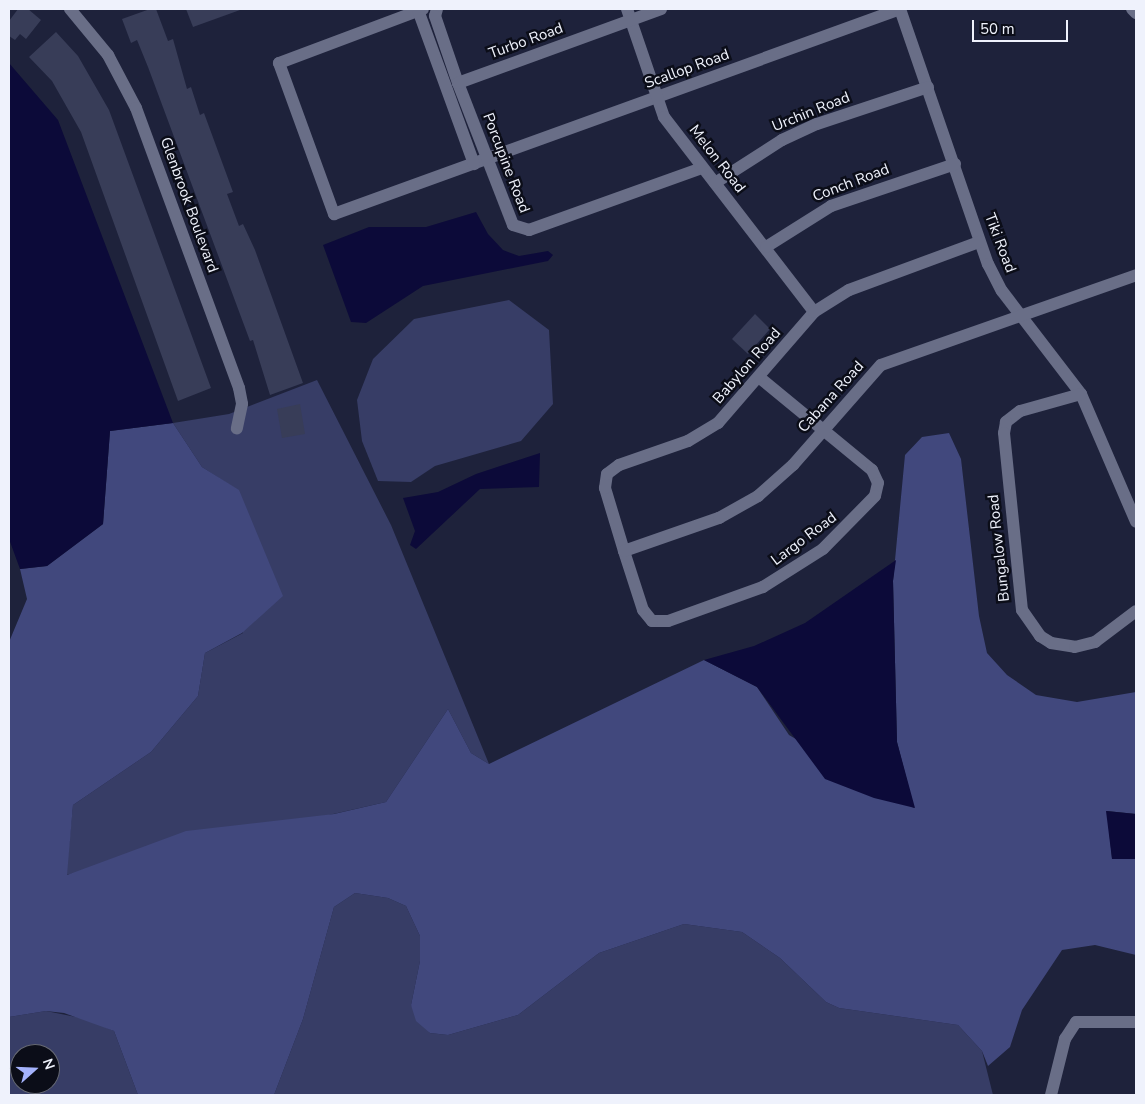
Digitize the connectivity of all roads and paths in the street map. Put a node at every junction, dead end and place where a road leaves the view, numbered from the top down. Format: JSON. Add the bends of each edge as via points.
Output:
{"nodes":[{"id":1,"x":437,"y":9,"type":"edge"},
{"id":2,"x":661,"y":9,"type":"edge"},
{"id":3,"x":900,"y":9,"type":"edge"},
{"id":4,"x":1132,"y":9,"type":"edge"},
{"id":5,"x":76,"y":10,"type":"edge"},
{"id":6,"x":421,"y":10,"type":"edge"},
{"id":7,"x":1136,"y":12,"type":"edge"},
{"id":8,"x":629,"y":14,"type":"edge"},
{"id":9,"x":458,"y":83,"type":"junction"},
{"id":10,"x":928,"y":87,"type":"junction"},
{"id":11,"x":658,"y":96,"type":"junction"},
{"id":12,"x":480,"y":162,"type":"junction"},
{"id":13,"x":955,"y":164,"type":"junction"},
{"id":14,"x":702,"y":168,"type":"junction"},
{"id":15,"x":715,"y":183,"type":"junction"},
{"id":16,"x":979,"y":242,"type":"junction"},
{"id":17,"x":766,"y":247,"type":"junction"},
{"id":18,"x":1136,"y":275,"type":"edge"},
{"id":19,"x":814,"y":312,"type":"junction"},
{"id":20,"x":1019,"y":314,"type":"junction"},
{"id":21,"x":760,"y":378,"type":"junction"},
{"id":22,"x":1081,"y":394,"type":"junction"},
{"id":23,"x":237,"y":428,"type":"dead end"},
{"id":24,"x":823,"y":429,"type":"junction"},
{"id":25,"x":1136,"y":522,"type":"edge"},
{"id":26,"x":624,"y":551,"type":"junction"},
{"id":27,"x":1136,"y":612,"type":"edge"},
{"id":28,"x":1136,"y":1022,"type":"edge"},
{"id":29,"x":1051,"y":1095,"type":"edge"}],
"edges":[{"from":1,"to":9,"type":"street","name":"Porcupine Road","via":[[435,16]]},
{"from":2,"to":8,"type":"street","name":"Turbo Road"},
{"from":3,"to":10,"type":"street","name":"Tiki Road"},
{"from":3,"to":11,"type":"street","name":"Scallop Road"},
{"from":4,"to":7,"type":"street"},
{"from":5,"to":23,"type":"street","name":"Glenbrook Boulevard","via":[[108,55],[136,108],[239,388],[242,404]]},
{"from":6,"to":12,"type":"street"},
{"from":6,"to":12,"type":"street","name":"Scallop Road","via":[[279,62],[334,214]]},
{"from":8,"to":9,"type":"street","name":"Turbo Road"},
{"from":8,"to":11,"type":"street","name":"Melon Road"},
{"from":9,"to":12,"type":"street","name":"Porcupine Road"},
{"from":10,"to":13,"type":"street","name":"Tiki Road"},
{"from":10,"to":15,"type":"street","name":"Urchin Road","via":[[817,124],[782,140]]},
{"from":11,"to":12,"type":"street","name":"Scallop Road"},
{"from":11,"to":14,"type":"street","name":"Melon Road","via":[[664,117]]},
{"from":12,"to":14,"type":"street","name":"Porcupine Road","via":[[506,216],[513,225],[529,230]]},
{"from":13,"to":16,"type":"street","name":"Tiki Road"},
{"from":13,"to":17,"type":"street","name":"Conch Road","via":[[831,206]]},
{"from":14,"to":15,"type":"street","name":"Melon Road"},
{"from":15,"to":17,"type":"street","name":"Melon Road"},
{"from":16,"to":19,"type":"street","name":"Babylon Road","via":[[870,279]]},
{"from":16,"to":20,"type":"street","name":"Tiki Road","via":[[995,278]]},
{"from":17,"to":19,"type":"street","name":"Melon Road"},
{"from":18,"to":20,"type":"street","name":"Cabana Road"},
{"from":19,"to":21,"type":"street","name":"Babylon Road"},
{"from":20,"to":22,"type":"street","name":"Tiki Road"},
{"from":20,"to":24,"type":"street","name":"Cabana Road","via":[[882,365]]},
{"from":21,"to":24,"type":"street","name":"Largo Road"},
{"from":21,"to":26,"type":"street","name":"Babylon Road","via":[[731,412],[704,433],[668,450],[619,465],[607,474],[605,488]]},
{"from":22,"to":25,"type":"street","name":"Tiki Road"},
{"from":22,"to":27,"type":"street","name":"Bungalow Road","via":[[1020,411],[1006,422],[1004,432],[1022,610],[1040,636],[1051,643],[1075,647],[1095,642]]},
{"from":24,"to":26,"type":"street","name":"Cabana Road","via":[[792,465],[750,501],[719,518]]},
{"from":24,"to":26,"type":"street","name":"Largo Road","via":[[872,470],[878,490],[850,524],[789,573],[736,599],[660,622],[652,621],[643,610]]},
{"from":28,"to":29,"type":"street","via":[[1076,1022],[1065,1039]]}]}
